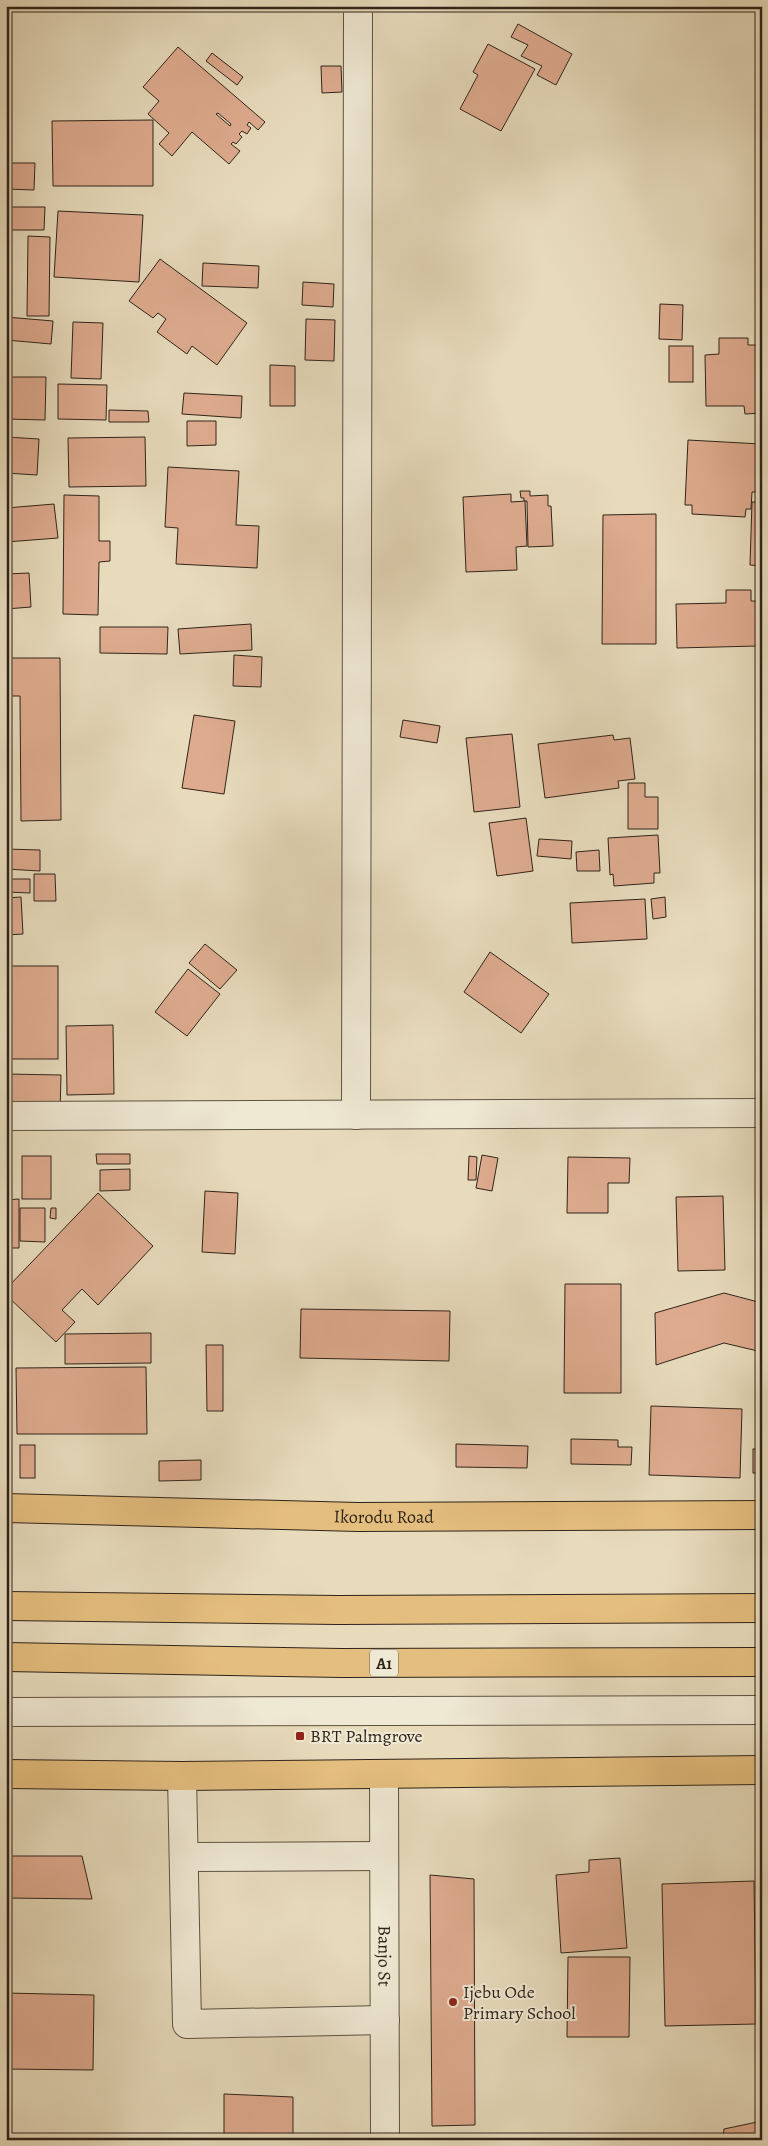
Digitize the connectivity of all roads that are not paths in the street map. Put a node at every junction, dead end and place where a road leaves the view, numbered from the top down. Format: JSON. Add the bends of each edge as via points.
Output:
{"nodes":[{"id":1,"x":358,"y":6,"type":"edge"},
{"id":2,"x":762,"y":1114,"type":"edge"},
{"id":3,"x":356,"y":1115,"type":"junction"},
{"id":4,"x":6,"y":1116,"type":"edge"},
{"id":5,"x":6,"y":1508,"type":"edge"},
{"id":6,"x":762,"y":1515,"type":"edge"},
{"id":7,"x":6,"y":1606,"type":"edge"},
{"id":8,"x":762,"y":1608,"type":"edge"},
{"id":9,"x":6,"y":1657,"type":"edge"},
{"id":10,"x":762,"y":1662,"type":"edge"},
{"id":11,"x":762,"y":1710,"type":"edge"},
{"id":12,"x":6,"y":1712,"type":"edge"},
{"id":13,"x":762,"y":1770,"type":"edge"},
{"id":14,"x":6,"y":1774,"type":"edge"},
{"id":15,"x":384,"y":1774,"type":"junction"},
{"id":16,"x":182,"y":1776,"type":"junction"},
{"id":17,"x":384,"y":1856,"type":"junction"},
{"id":18,"x":184,"y":1857,"type":"junction"},
{"id":19,"x":385,"y":2020,"type":"junction"},
{"id":20,"x":385,"y":2140,"type":"edge"}],
"edges":[{"from":1,"to":3,"type":"street"},
{"from":2,"to":3,"type":"street"},
{"from":3,"to":4,"type":"street"},
{"from":5,"to":6,"type":"main road","name":"Ikorodu Road","via":[[358,1517]]},
{"from":7,"to":8,"type":"main road","via":[[338,1610]]},
{"from":9,"to":10,"type":"main road","number":"A1","via":[[341,1663]]},
{"from":11,"to":12,"type":"street"},
{"from":13,"to":15,"type":"main road"},
{"from":14,"to":16,"type":"main road"},
{"from":15,"to":16,"type":"main road"},
{"from":15,"to":17,"type":"street","name":"Banjo St"},
{"from":16,"to":18,"type":"street"},
{"from":17,"to":18,"type":"street"},
{"from":17,"to":19,"type":"street","name":"Banjo St"},
{"from":18,"to":19,"type":"street","via":[[187,2024]]},
{"from":19,"to":20,"type":"street","name":"Banjo St"}]}
